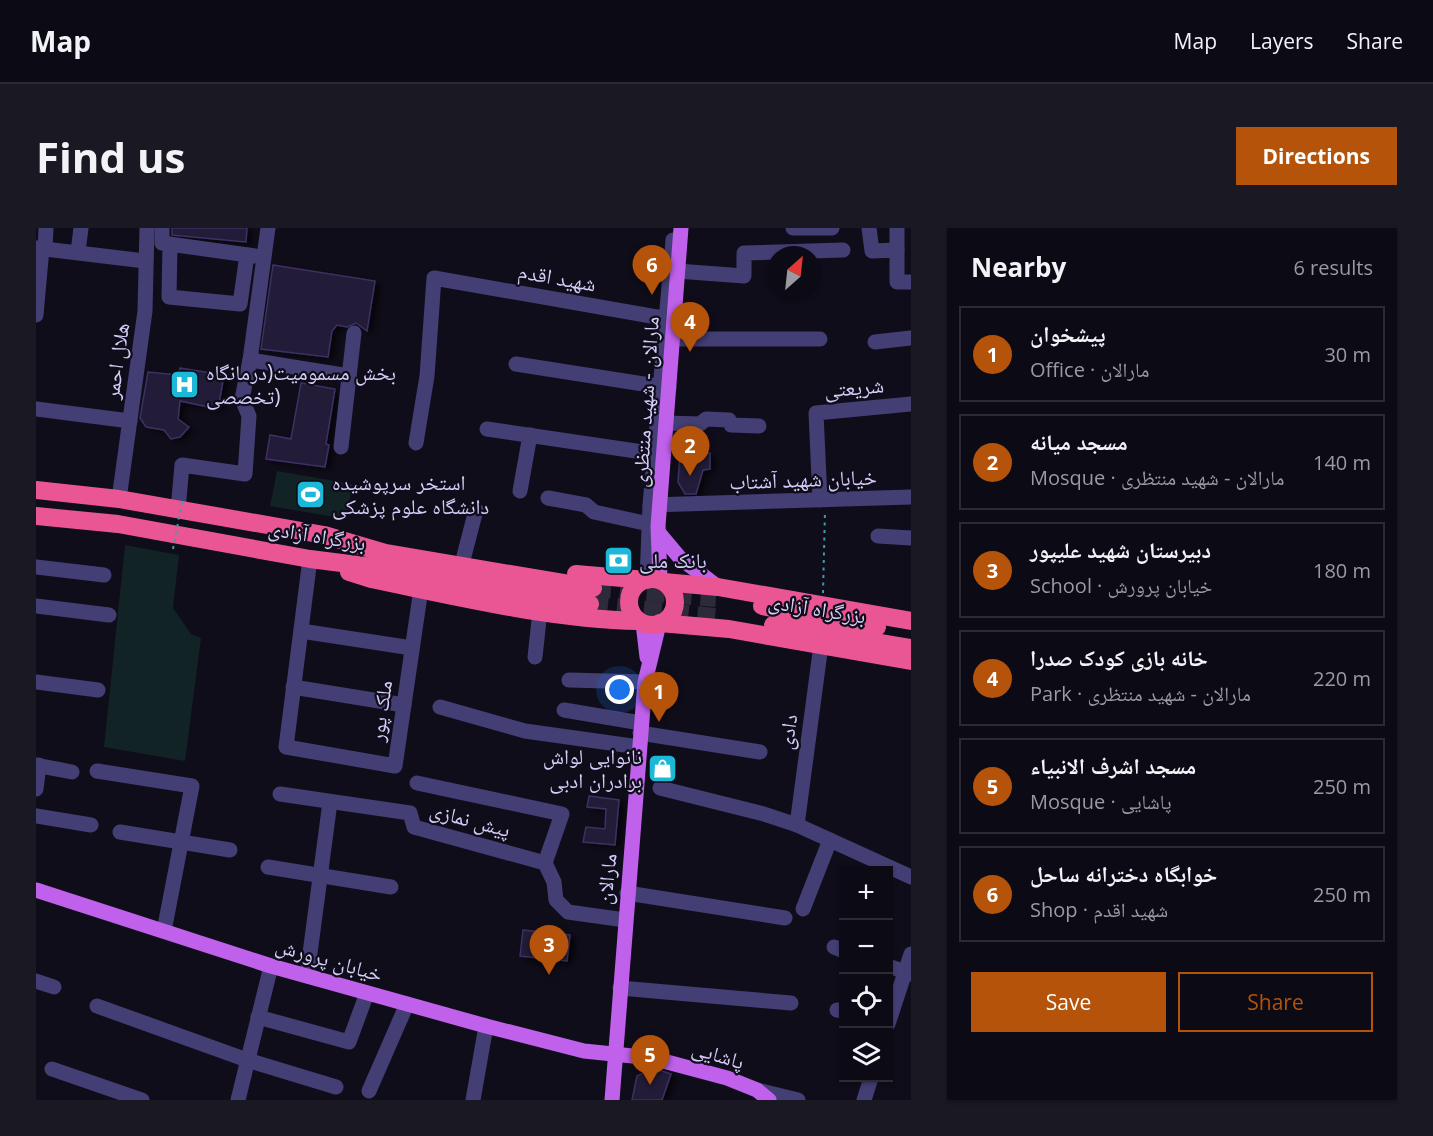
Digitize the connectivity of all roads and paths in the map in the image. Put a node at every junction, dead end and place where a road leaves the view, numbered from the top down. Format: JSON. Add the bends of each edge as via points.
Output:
{"nodes":[{"id":1,"x":46,"y":228,"type":"edge"},
{"id":2,"x":81,"y":228,"type":"edge"},
{"id":3,"x":147,"y":228,"type":"edge"},
{"id":4,"x":162,"y":228,"type":"edge"},
{"id":5,"x":268,"y":228,"type":"edge"},
{"id":6,"x":674,"y":228,"type":"edge"},
{"id":7,"x":681,"y":228,"type":"edge"},
{"id":8,"x":793,"y":228,"type":"edge"},
{"id":9,"x":832,"y":228,"type":"edge"},
{"id":10,"x":869,"y":228,"type":"edge"},
{"id":11,"x":897,"y":228,"type":"edge"},
{"id":12,"x":170,"y":245,"type":"junction"},
{"id":13,"x":41,"y":248,"type":"edge"},
{"id":14,"x":843,"y":250,"type":"dead end"},
{"id":15,"x":897,"y":250,"type":"junction"},
{"id":16,"x":78,"y":252,"type":"junction"},
{"id":17,"x":247,"y":255,"type":"junction"},
{"id":18,"x":264,"y":257,"type":"junction"},
{"id":19,"x":145,"y":261,"type":"junction"},
{"id":20,"x":677,"y":271,"type":"junction"},
{"id":21,"x":911,"y":282,"type":"edge"},
{"id":22,"x":36,"y":315,"type":"edge"},
{"id":23,"x":670,"y":319,"type":"junction"},
{"id":24,"x":354,"y":333,"type":"dead end"},
{"id":25,"x":911,"y":338,"type":"edge"},
{"id":26,"x":672,"y":339,"type":"junction"},
{"id":27,"x":820,"y":339,"type":"dead end"},
{"id":28,"x":875,"y":342,"type":"dead end"},
{"id":29,"x":250,"y":360,"type":"junction"},
{"id":30,"x":516,"y":364,"type":"dead end"},
{"id":31,"x":349,"y":376,"type":"junction"},
{"id":32,"x":664,"y":388,"type":"junction"},
{"id":33,"x":911,"y":404,"type":"edge"},
{"id":34,"x":36,"y":409,"type":"edge"},
{"id":35,"x":129,"y":421,"type":"junction"},
{"id":36,"x":666,"y":423,"type":"junction"},
{"id":37,"x":759,"y":426,"type":"dead end"},
{"id":38,"x":487,"y":429,"type":"dead end"},
{"id":39,"x":530,"y":435,"type":"junction"},
{"id":40,"x":416,"y":443,"type":"dead end"},
{"id":41,"x":341,"y":447,"type":"dead end"},
{"id":42,"x":659,"y":455,"type":"junction"},
{"id":43,"x":36,"y":490,"type":"edge"},
{"id":44,"x":520,"y":491,"type":"dead end"},
{"id":45,"x":911,"y":497,"type":"edge"},
{"id":46,"x":548,"y":498,"type":"dead end"},
{"id":47,"x":119,"y":499,"type":"junction"},
{"id":48,"x":822,"y":500,"type":"junction"},
{"id":49,"x":180,"y":506,"type":"junction"},
{"id":50,"x":655,"y":506,"type":"junction"},
{"id":51,"x":476,"y":510,"type":"dead end"},
{"id":52,"x":36,"y":516,"type":"edge"},
{"id":53,"x":655,"y":528,"type":"junction"},
{"id":54,"x":324,"y":535,"type":"junction"},
{"id":55,"x":878,"y":536,"type":"dead end"},
{"id":56,"x":911,"y":538,"type":"edge"},
{"id":57,"x":172,"y":549,"type":"dead end"},
{"id":58,"x":464,"y":555,"type":"junction"},
{"id":59,"x":310,"y":559,"type":"junction"},
{"id":60,"x":36,"y":567,"type":"edge"},
{"id":61,"x":104,"y":575,"type":"dead end"},
{"id":62,"x":618,"y":579,"type":"junction"},
{"id":63,"x":654,"y":580,"type":"junction"},
{"id":64,"x":694,"y":585,"type":"junction"},
{"id":65,"x":421,"y":589,"type":"junction"},
{"id":66,"x":717,"y":592,"type":"junction"},
{"id":67,"x":823,"y":604,"type":"junction"},
{"id":68,"x":36,"y":606,"type":"edge"},
{"id":69,"x":540,"y":611,"type":"junction"},
{"id":70,"x":109,"y":615,"type":"dead end"},
{"id":71,"x":715,"y":617,"type":"tunnel mouth"},
{"id":72,"x":616,"y":621,"type":"junction"},
{"id":73,"x":911,"y":621,"type":"edge"},
{"id":74,"x":650,"y":623,"type":"junction"},
{"id":75,"x":690,"y":626,"type":"junction"},
{"id":76,"x":301,"y":630,"type":"junction"},
{"id":77,"x":911,"y":633,"type":"edge"},
{"id":78,"x":821,"y":645,"type":"junction"},
{"id":79,"x":412,"y":648,"type":"junction"},
{"id":80,"x":911,"y":648,"type":"edge"},
{"id":81,"x":535,"y":657,"type":"dead end"},
{"id":82,"x":911,"y":661,"type":"edge"},
{"id":83,"x":569,"y":680,"type":"dead end"},
{"id":84,"x":36,"y":682,"type":"edge"},
{"id":85,"x":645,"y":682,"type":"junction"},
{"id":86,"x":293,"y":687,"type":"junction"},
{"id":87,"x":98,"y":690,"type":"dead end"},
{"id":88,"x":404,"y":705,"type":"junction"},
{"id":89,"x":440,"y":707,"type":"dead end"},
{"id":90,"x":564,"y":710,"type":"dead end"},
{"id":91,"x":640,"y":734,"type":"junction"},
{"id":92,"x":760,"y":752,"type":"dead end"},
{"id":93,"x":38,"y":765,"type":"edge"},
{"id":94,"x":97,"y":771,"type":"dead end"},
{"id":95,"x":72,"y":772,"type":"dead end"},
{"id":96,"x":417,"y":783,"type":"dead end"},
{"id":97,"x":36,"y":787,"type":"edge"},
{"id":98,"x":660,"y":788,"type":"dead end"},
{"id":99,"x":280,"y":794,"type":"dead end"},
{"id":100,"x":330,"y":802,"type":"junction"},
{"id":101,"x":36,"y":816,"type":"edge"},
{"id":102,"x":91,"y":825,"type":"dead end"},
{"id":103,"x":796,"y":825,"type":"junction"},
{"id":104,"x":120,"y":832,"type":"dead end"},
{"id":105,"x":830,"y":840,"type":"junction"},
{"id":106,"x":181,"y":843,"type":"junction"},
{"id":107,"x":230,"y":850,"type":"dead end"},
{"id":108,"x":545,"y":863,"type":"junction"},
{"id":109,"x":268,"y":867,"type":"dead end"},
{"id":110,"x":320,"y":876,"type":"junction"},
{"id":111,"x":911,"y":877,"type":"edge"},
{"id":112,"x":391,"y":887,"type":"dead end"},
{"id":113,"x":36,"y":890,"type":"edge"},
{"id":114,"x":627,"y":893,"type":"junction"},
{"id":115,"x":803,"y":909,"type":"dead end"},
{"id":116,"x":785,"y":918,"type":"dead end"},
{"id":117,"x":624,"y":920,"type":"junction"},
{"id":118,"x":164,"y":931,"type":"junction"},
{"id":119,"x":911,"y":954,"type":"edge"},
{"id":120,"x":271,"y":966,"type":"junction"},
{"id":121,"x":893,"y":968,"type":"edge"},
{"id":122,"x":908,"y":973,"type":"edge"},
{"id":123,"x":307,"y":976,"type":"junction"},
{"id":124,"x":36,"y":981,"type":"edge"},
{"id":125,"x":54,"y":987,"type":"dead end"},
{"id":126,"x":620,"y":988,"type":"junction"},
{"id":127,"x":367,"y":993,"type":"junction"},
{"id":128,"x":791,"y":1003,"type":"dead end"},
{"id":129,"x":407,"y":1004,"type":"junction"},
{"id":130,"x":97,"y":1006,"type":"dead end"},
{"id":131,"x":893,"y":1012,"type":"edge"},
{"id":132,"x":258,"y":1017,"type":"junction"},
{"id":133,"x":486,"y":1026,"type":"junction"},
{"id":134,"x":615,"y":1055,"type":"junction"},
{"id":135,"x":247,"y":1060,"type":"junction"},
{"id":136,"x":52,"y":1069,"type":"dead end"},
{"id":137,"x":869,"y":1082,"type":"edge"},
{"id":138,"x":336,"y":1087,"type":"dead end"},
{"id":139,"x":369,"y":1090,"type":"dead end"},
{"id":140,"x":757,"y":1090,"type":"junction"},
{"id":141,"x":142,"y":1100,"type":"edge"},
{"id":142,"x":238,"y":1100,"type":"edge"},
{"id":143,"x":473,"y":1100,"type":"edge"},
{"id":144,"x":612,"y":1100,"type":"edge"},
{"id":145,"x":769,"y":1100,"type":"edge"},
{"id":146,"x":798,"y":1100,"type":"edge"},
{"id":147,"x":864,"y":1100,"type":"edge"}],
"edges":[{"from":1,"to":13,"type":"street"},
{"from":2,"to":16,"type":"street"},
{"from":3,"to":19,"type":"street","name":"هلال احمر"},
{"from":4,"to":12,"type":"street","via":[[162,243]]},
{"from":5,"to":18,"type":"street"},
{"from":6,"to":23,"type":"street","name":"مارالان - شهید منتظری"},
{"from":7,"to":20,"type":"main road","name":"مارالان - شهید منتظری"},
{"from":8,"to":9,"type":"street"},
{"from":10,"to":15,"type":"street","via":[[872,251]]},
{"from":11,"to":15,"type":"street"},
{"from":12,"to":17,"type":"street"},
{"from":12,"to":17,"type":"street","via":[[169,297],[240,304]]},
{"from":13,"to":16,"type":"street"},
{"from":13,"to":22,"type":"street"},
{"from":14,"to":20,"type":"street","via":[[744,253],[744,276]]},
{"from":15,"to":21,"type":"street","via":[[897,282]]},
{"from":16,"to":19,"type":"street"},
{"from":17,"to":18,"type":"street"},
{"from":18,"to":29,"type":"street"},
{"from":19,"to":35,"type":"street","name":"هلال احمر","via":[[145,311]]},
{"from":20,"to":23,"type":"main road","name":"مارالان - شهید منتظری"},
{"from":23,"to":26,"type":"main road","name":"مارالان - شهید منتظری"},
{"from":23,"to":32,"type":"street","name":"مارالان - شهید منتظری"},
{"from":23,"to":40,"type":"street","name":"شهید اقدم","via":[[434,278],[427,376]]},
{"from":24,"to":31,"type":"street"},
{"from":25,"to":28,"type":"street"},
{"from":26,"to":27,"type":"street"},
{"from":26,"to":32,"type":"main road","name":"مارالان - شهید منتظری"},
{"from":29,"to":31,"type":"street"},
{"from":29,"to":49,"type":"street","via":[[242,399],[249,416],[245,474],[182,465]]},
{"from":30,"to":32,"type":"street"},
{"from":31,"to":41,"type":"street"},
{"from":32,"to":36,"type":"main road","name":"مارالان - شهید منتظری"},
{"from":32,"to":42,"type":"street","name":"مارالان - شهید منتظری"},
{"from":33,"to":48,"type":"street","name":"شریعتی","via":[[816,413]]},
{"from":34,"to":35,"type":"street"},
{"from":35,"to":47,"type":"street","name":"هلال احمر"},
{"from":36,"to":37,"type":"street","via":[[700,424],[706,418],[729,420],[731,426]]},
{"from":36,"to":42,"type":"main road","name":"مارالان - شهید منتظری"},
{"from":38,"to":39,"type":"street"},
{"from":39,"to":42,"type":"street"},
{"from":39,"to":44,"type":"street"},
{"from":42,"to":50,"type":"main road","name":"مارالان - شهید منتظری"},
{"from":43,"to":47,"type":"highway","name":"بزرگراه آزادی"},
{"from":45,"to":48,"type":"street","name":"خیابان شهید آشتاب"},
{"from":46,"to":53,"type":"street","via":[[586,505],[594,512]]},
{"from":47,"to":49,"type":"highway","name":"بزرگراه آزادی"},
{"from":48,"to":50,"type":"street","name":"خیابان شهید آشتاب"},
{"from":48,"to":67,"type":"path"},
{"from":49,"to":54,"type":"highway","name":"بزرگراه آزادی"},
{"from":49,"to":57,"type":"path","bridge":true},
{"from":50,"to":53,"type":"main road","name":"مارالان - شهید منتظری"},
{"from":51,"to":58,"type":"street"},
{"from":52,"to":59,"type":"highway","name":"بزرگراه آزادی","via":[[118,524]]},
{"from":53,"to":63,"type":"main road","name":"مارالان - شهید منتظری"},
{"from":53,"to":66,"type":"main road"},
{"from":54,"to":58,"type":"highway","name":"بزرگراه آزادی"},
{"from":54,"to":59,"type":"highway","name":"بزرگراه آزادی","via":[[385,553],[591,596]]},
{"from":55,"to":56,"type":"street"},
{"from":58,"to":62,"type":"highway","name":"بزرگراه آزادی"},
{"from":59,"to":65,"type":"highway","via":[[371,579]]},
{"from":59,"to":76,"type":"street"},
{"from":60,"to":61,"type":"street"},
{"from":62,"to":63,"type":"highway","name":"بزرگراه آزادی"},
{"from":62,"to":72,"type":"highway","via":[[625,601]]},
{"from":63,"to":64,"type":"highway","name":"بزرگراه آزادی"},
{"from":63,"to":74,"type":"highway","via":[[635,587],[629,598],[631,611]]},
{"from":63,"to":74,"type":"highway","via":[[673,591],[675,604],[671,616]]},
{"from":64,"to":66,"type":"highway","name":"بزرگراه آزادی"},
{"from":64,"to":75,"type":"highway","via":[[685,594],[682,607]]},
{"from":65,"to":69,"type":"highway"},
{"from":65,"to":79,"type":"street","name":"ملک پور"},
{"from":66,"to":67,"type":"highway"},
{"from":66,"to":77,"type":"highway","name":"بزرگراه آزادی"},
{"from":67,"to":73,"type":"highway"},
{"from":68,"to":70,"type":"street"},
{"from":69,"to":72,"type":"highway"},
{"from":69,"to":81,"type":"street"},
{"from":71,"to":80,"type":"highway","name":"بزرگراه آزادی"},
{"from":72,"to":74,"type":"highway"},
{"from":74,"to":75,"type":"highway"},
{"from":74,"to":85,"type":"main road","name":"مارالان"},
{"from":75,"to":78,"type":"highway"},
{"from":76,"to":79,"type":"street"},
{"from":76,"to":86,"type":"street"},
{"from":78,"to":82,"type":"highway"},
{"from":78,"to":103,"type":"street","name":"دادی"},
{"from":79,"to":88,"type":"street","name":"ملک پور"},
{"from":83,"to":85,"type":"street"},
{"from":84,"to":87,"type":"street"},
{"from":85,"to":91,"type":"main road","name":"مارالان"},
{"from":86,"to":88,"type":"street"},
{"from":86,"to":88,"type":"street","name":"ملک پور","via":[[286,747],[394,766]]},
{"from":89,"to":91,"type":"street","via":[[525,731]]},
{"from":90,"to":91,"type":"street"},
{"from":91,"to":92,"type":"street"},
{"from":91,"to":114,"type":"main road","name":"مارالان"},
{"from":93,"to":95,"type":"street"},
{"from":93,"to":97,"type":"street"},
{"from":94,"to":106,"type":"street","via":[[192,786]]},
{"from":96,"to":108,"type":"street","via":[[562,814]]},
{"from":98,"to":103,"type":"street"},
{"from":99,"to":100,"type":"street","name":"پیش نمازی"},
{"from":100,"to":108,"type":"street","name":"پیش نمازی","via":[[410,813],[414,826]]},
{"from":100,"to":110,"type":"street"},
{"from":101,"to":102,"type":"street"},
{"from":103,"to":105,"type":"street"},
{"from":104,"to":106,"type":"street"},
{"from":105,"to":111,"type":"street"},
{"from":105,"to":115,"type":"street"},
{"from":106,"to":107,"type":"street"},
{"from":106,"to":118,"type":"street"},
{"from":108,"to":117,"type":"street","via":[[554,882],[556,900],[568,912]]},
{"from":109,"to":110,"type":"street"},
{"from":110,"to":112,"type":"street"},
{"from":110,"to":123,"type":"street"},
{"from":113,"to":118,"type":"main road","name":"خیابان پرورش"},
{"from":114,"to":116,"type":"street"},
{"from":114,"to":117,"type":"main road","name":"مارالان"},
{"from":117,"to":126,"type":"main road","name":"مارالان"},
{"from":118,"to":120,"type":"main road","name":"خیابان پرورش"},
{"from":119,"to":122,"type":"street"},
{"from":120,"to":123,"type":"main road","name":"خیابان پرورش"},
{"from":120,"to":132,"type":"street"},
{"from":121,"to":122,"type":"street"},
{"from":122,"to":131,"type":"street"},
{"from":123,"to":127,"type":"main road","name":"خیابان پرورش"},
{"from":124,"to":125,"type":"street"},
{"from":126,"to":128,"type":"street"},
{"from":126,"to":134,"type":"main road","name":"مارالان"},
{"from":127,"to":129,"type":"main road","name":"خیابان پرورش"},
{"from":127,"to":132,"type":"street","via":[[349,1042]]},
{"from":129,"to":133,"type":"main road","name":"خیابان پرورش"},
{"from":129,"to":139,"type":"street"},
{"from":130,"to":135,"type":"street"},
{"from":132,"to":135,"type":"street"},
{"from":133,"to":134,"type":"main road","name":"خیابان پرورش"},
{"from":133,"to":143,"type":"street"},
{"from":134,"to":140,"type":"main road","name":"پاشایی","via":[[652,1058]]},
{"from":134,"to":144,"type":"main road","name":"مارالان"},
{"from":135,"to":138,"type":"street"},
{"from":135,"to":142,"type":"street"},
{"from":136,"to":141,"type":"street"},
{"from":137,"to":147,"type":"street"},
{"from":140,"to":145,"type":"main road","name":"پاشایی"},
{"from":140,"to":146,"type":"street"}]}
